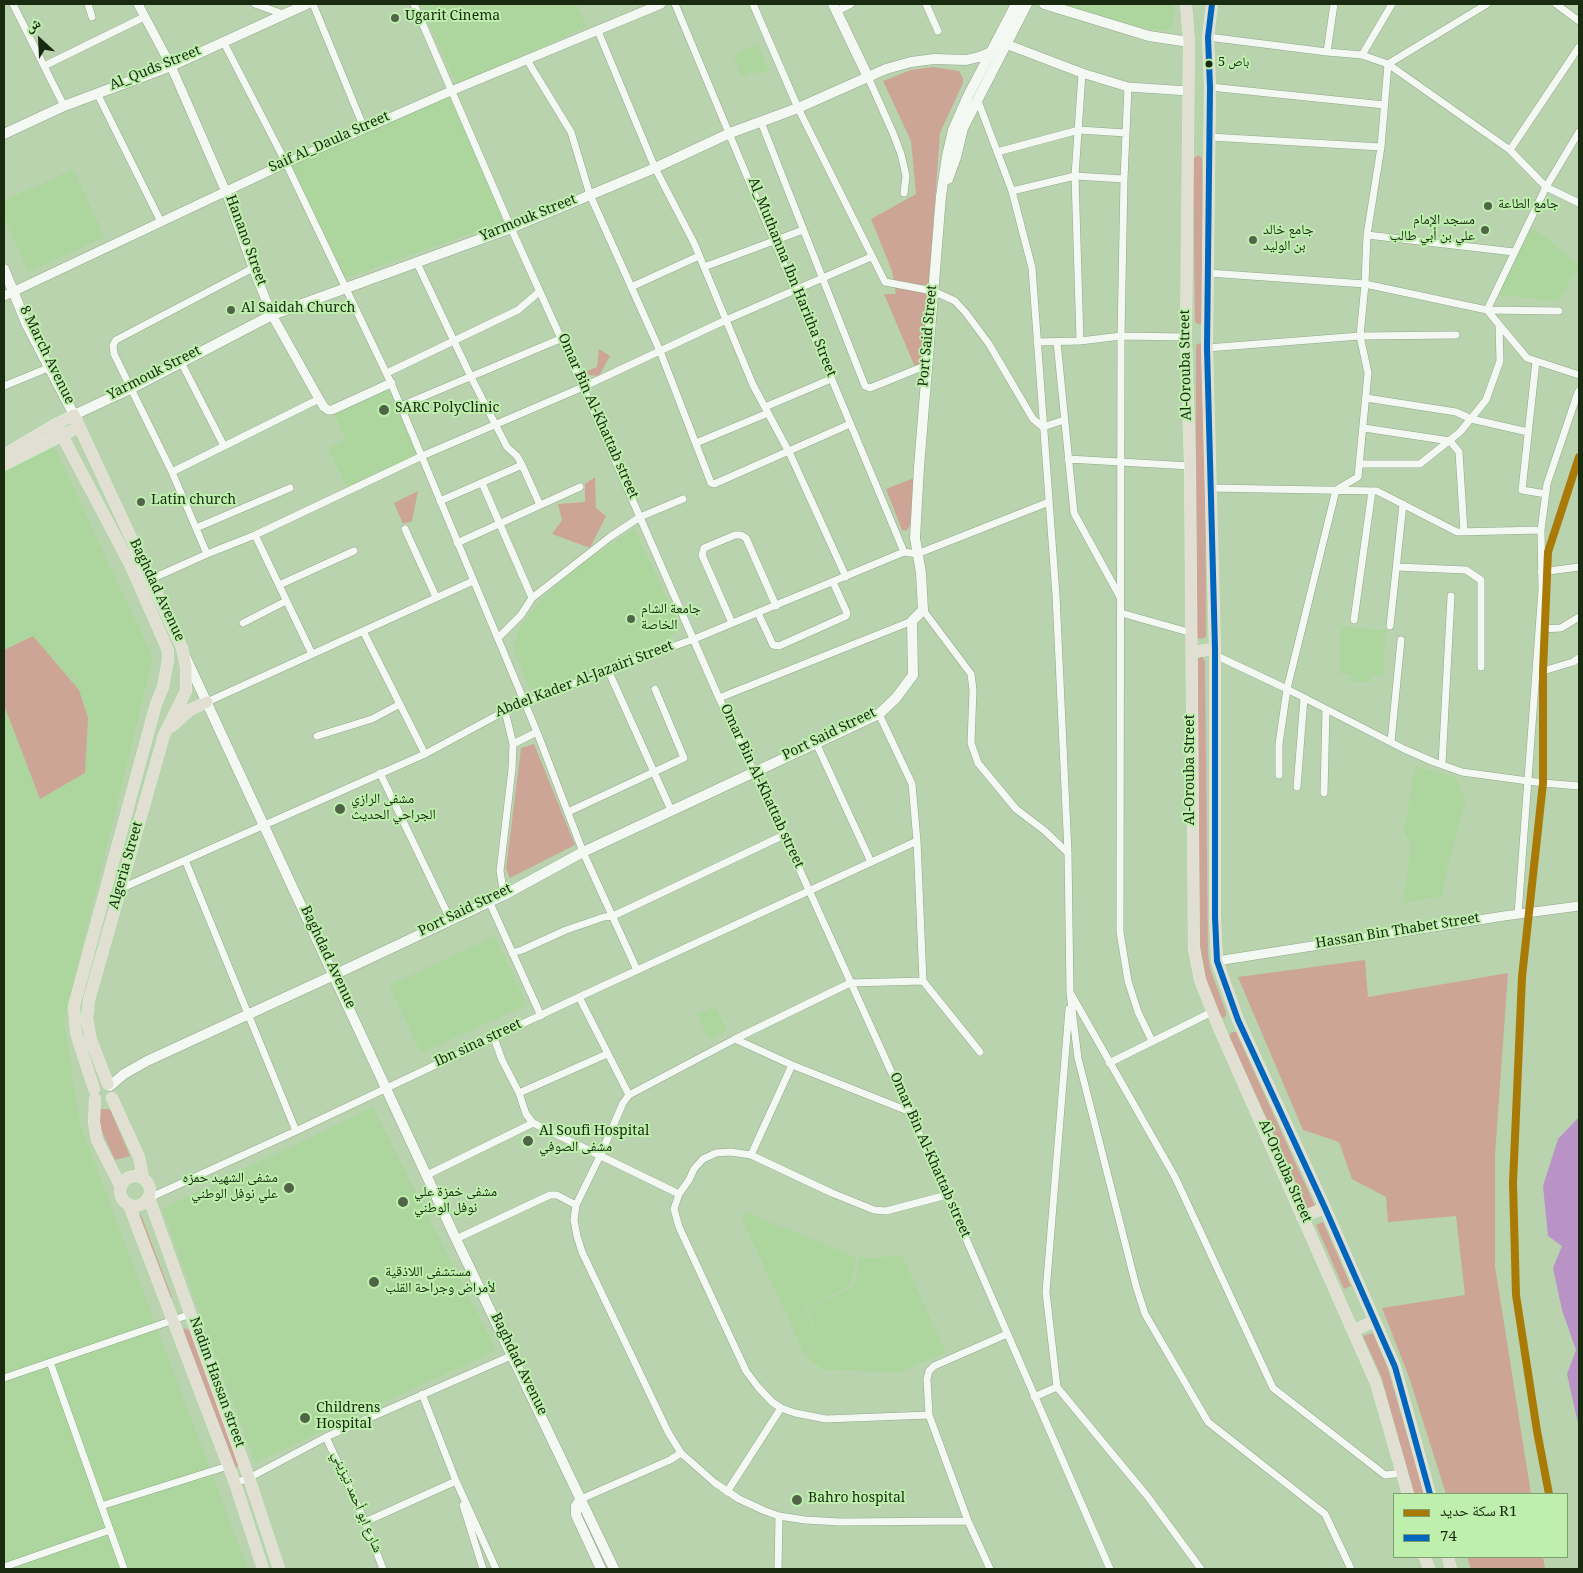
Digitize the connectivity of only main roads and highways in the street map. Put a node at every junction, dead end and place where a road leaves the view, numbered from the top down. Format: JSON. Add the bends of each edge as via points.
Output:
{"nodes":[{"id":1,"x":306,"y":4,"type":"edge"},
{"id":2,"x":1016,"y":4,"type":"edge"},
{"id":3,"x":1027,"y":4,"type":"edge"},
{"id":4,"x":1044,"y":4,"type":"edge"},
{"id":5,"x":1186,"y":4,"type":"edge"},
{"id":6,"x":1192,"y":4,"type":"edge"},
{"id":7,"x":1205,"y":4,"type":"edge"},
{"id":8,"x":1212,"y":4,"type":"edge"},
{"id":9,"x":835,"y":7,"type":"edge"},
{"id":10,"x":1208,"y":37,"type":"junction"},
{"id":11,"x":1189,"y":42,"type":"junction"},
{"id":12,"x":991,"y":52,"type":"junction"},
{"id":13,"x":868,"y":76,"type":"junction"},
{"id":14,"x":4,"y":134,"type":"edge"},
{"id":15,"x":941,"y":196,"type":"junction"},
{"id":16,"x":4,"y":269,"type":"edge"},
{"id":17,"x":1208,"y":335,"type":"junction"},
{"id":18,"x":1186,"y":337,"type":"junction"},
{"id":19,"x":74,"y":415,"type":"junction"},
{"id":20,"x":56,"y":424,"type":"junction"},
{"id":21,"x":79,"y":427,"type":"junction"},
{"id":22,"x":63,"y":435,"type":"junction"},
{"id":23,"x":4,"y":455,"type":"edge"},
{"id":24,"x":4,"y":465,"type":"edge"},
{"id":25,"x":182,"y":648,"type":"junction"},
{"id":26,"x":168,"y":651,"type":"joint"},
{"id":27,"x":1192,"y":652,"type":"junction"},
{"id":28,"x":1215,"y":652,"type":"junction"},
{"id":29,"x":207,"y":702,"type":"junction"},
{"id":30,"x":164,"y":735,"type":"junction"},
{"id":31,"x":122,"y":888,"type":"junction"},
{"id":32,"x":106,"y":892,"type":"junction"},
{"id":33,"x":334,"y":976,"type":"junction"},
{"id":34,"x":76,"y":998,"type":"junction"},
{"id":35,"x":89,"y":1000,"type":"junction"},
{"id":36,"x":1238,"y":1020,"type":"junction"},
{"id":37,"x":1219,"y":1028,"type":"junction"},
{"id":38,"x":109,"y":1085,"type":"junction"},
{"id":39,"x":95,"y":1094,"type":"junction"},
{"id":40,"x":112,"y":1098,"type":"junction"},
{"id":41,"x":143,"y":1178,"type":"junction"},
{"id":42,"x":121,"y":1187,"type":"junction"},
{"id":43,"x":149,"y":1198,"type":"junction"},
{"id":44,"x":129,"y":1205,"type":"junction"},
{"id":45,"x":1325,"y":1208,"type":"junction"},
{"id":46,"x":1302,"y":1217,"type":"junction"},
{"id":47,"x":1374,"y":1321,"type":"junction"},
{"id":48,"x":1353,"y":1331,"type":"junction"},
{"id":49,"x":1408,"y":1493,"type":"edge"},
{"id":50,"x":1430,"y":1493,"type":"edge"},
{"id":51,"x":581,"y":1499,"type":"junction"},
{"id":52,"x":263,"y":1569,"type":"edge"},
{"id":53,"x":279,"y":1569,"type":"edge"},
{"id":54,"x":601,"y":1569,"type":"edge"},
{"id":55,"x":614,"y":1569,"type":"edge"}],
"edges":[{"from":1,"to":14,"type":"main road","name":"Al_Quds Street","via":[[170,66],[64,106]]},
{"from":2,"to":12,"type":"main road"},
{"from":3,"to":15,"type":"main road","name":"Port Said Street","via":[[963,128]]},
{"from":4,"to":11,"type":"main road","via":[[1149,36]]},
{"from":5,"to":11,"type":"main road","name":"Al-Orouba Street"},
{"from":6,"to":11,"type":"main road"},
{"from":7,"to":10,"type":"main road"},
{"from":8,"to":10,"type":"main road","name":"Al-Orouba Street"},
{"from":9,"to":13,"type":"main road"},
{"from":10,"to":17,"type":"main road","name":"Al-Orouba Street"},
{"from":11,"to":18,"type":"main road","name":"Al-Orouba Street"},
{"from":12,"to":13,"type":"main road","name":"Yarmouk Street","via":[[966,60],[911,62]]},
{"from":12,"to":15,"type":"main road","via":[[953,130]]},
{"from":13,"to":19,"type":"main road","name":"Yarmouk Street","via":[[511,228],[272,315]]},
{"from":15,"to":33,"type":"main road","name":"Port Said Street","via":[[918,467],[915,538],[923,610],[912,621],[912,675],[896,698],[879,714],[582,852],[504,895]]},
{"from":16,"to":19,"type":"main road","name":"8 March Avenue","via":[[27,325]]},
{"from":17,"to":18,"type":"main road"},
{"from":17,"to":28,"type":"main road","name":"Al-Orouba Street"},
{"from":18,"to":27,"type":"main road","name":"Al-Orouba Street"},
{"from":19,"to":20,"type":"main road"},
{"from":19,"to":21,"type":"main road","name":"Baghdad Avenue"},
{"from":20,"to":22,"type":"main road","name":"Baghdad Avenue"},
{"from":20,"to":23,"type":"main road"},
{"from":21,"to":22,"type":"main road"},
{"from":21,"to":25,"type":"main road","name":"Baghdad Avenue"},
{"from":22,"to":24,"type":"main road"},
{"from":22,"to":26,"type":"main road","name":"Baghdad Avenue","via":[[130,564]]},
{"from":25,"to":29,"type":"main road","name":"Baghdad Avenue"},
{"from":25,"to":30,"type":"main road","name":"Algeria Street","via":[[186,692]]},
{"from":26,"to":32,"type":"main road","name":"Algeria Street","via":[[165,678]]},
{"from":27,"to":28,"type":"main road"},
{"from":27,"to":37,"type":"main road","name":"Al-Orouba Street","via":[[1194,949],[1200,980]]},
{"from":28,"to":36,"type":"main road","name":"Al-Orouba Street","via":[[1214,917],[1217,961]]},
{"from":29,"to":30,"type":"main road","via":[[183,715]]},
{"from":29,"to":33,"type":"main road","name":"Baghdad Avenue"},
{"from":30,"to":31,"type":"main road","name":"Algeria Street"},
{"from":31,"to":32,"type":"main road"},
{"from":31,"to":35,"type":"main road","name":"Algeria Street"},
{"from":32,"to":34,"type":"main road","name":"Algeria Street"},
{"from":33,"to":38,"type":"main road","name":"Port Said Street","via":[[147,1062]]},
{"from":33,"to":51,"type":"main road","name":"Baghdad Avenue"},
{"from":34,"to":35,"type":"main road"},
{"from":34,"to":39,"type":"main road","name":"Algeria Street","via":[[76,1033]]},
{"from":35,"to":38,"type":"main road","name":"Algeria Street","via":[[87,1019],[91,1040]]},
{"from":36,"to":37,"type":"main road"},
{"from":36,"to":45,"type":"main road","name":"Al-Orouba Street"},
{"from":37,"to":46,"type":"main road","name":"Al-Orouba Street"},
{"from":38,"to":39,"type":"main road","via":[[99,1084]]},
{"from":38,"to":40,"type":"main road"},
{"from":39,"to":40,"type":"main road","via":[[104,1103]]},
{"from":39,"to":42,"type":"main road","via":[[97,1140]]},
{"from":40,"to":41,"type":"main road","via":[[139,1157]]},
{"from":41,"to":42,"type":"main road","via":[[130,1178]]},
{"from":41,"to":43,"type":"main road","via":[[150,1189]]},
{"from":42,"to":44,"type":"main road","via":[[123,1199]]},
{"from":43,"to":44,"type":"main road","via":[[142,1204]]},
{"from":43,"to":53,"type":"main road","name":"Nadim Hassan street"},
{"from":44,"to":52,"type":"main road","name":"Nadim Hassan street","via":[[235,1483]]},
{"from":45,"to":46,"type":"main road"},
{"from":45,"to":47,"type":"main road","name":"Al-Orouba Street"},
{"from":46,"to":48,"type":"main road","name":"Al-Orouba Street"},
{"from":47,"to":48,"type":"main road"},
{"from":47,"to":50,"type":"main road","name":"Al-Orouba Street","via":[[1395,1367]]},
{"from":48,"to":49,"type":"main road","name":"Al-Orouba Street","via":[[1376,1383]]},
{"from":51,"to":54,"type":"main road","via":[[576,1506],[576,1515]]},
{"from":51,"to":55,"type":"main road","name":"Baghdad Avenue"}]}
